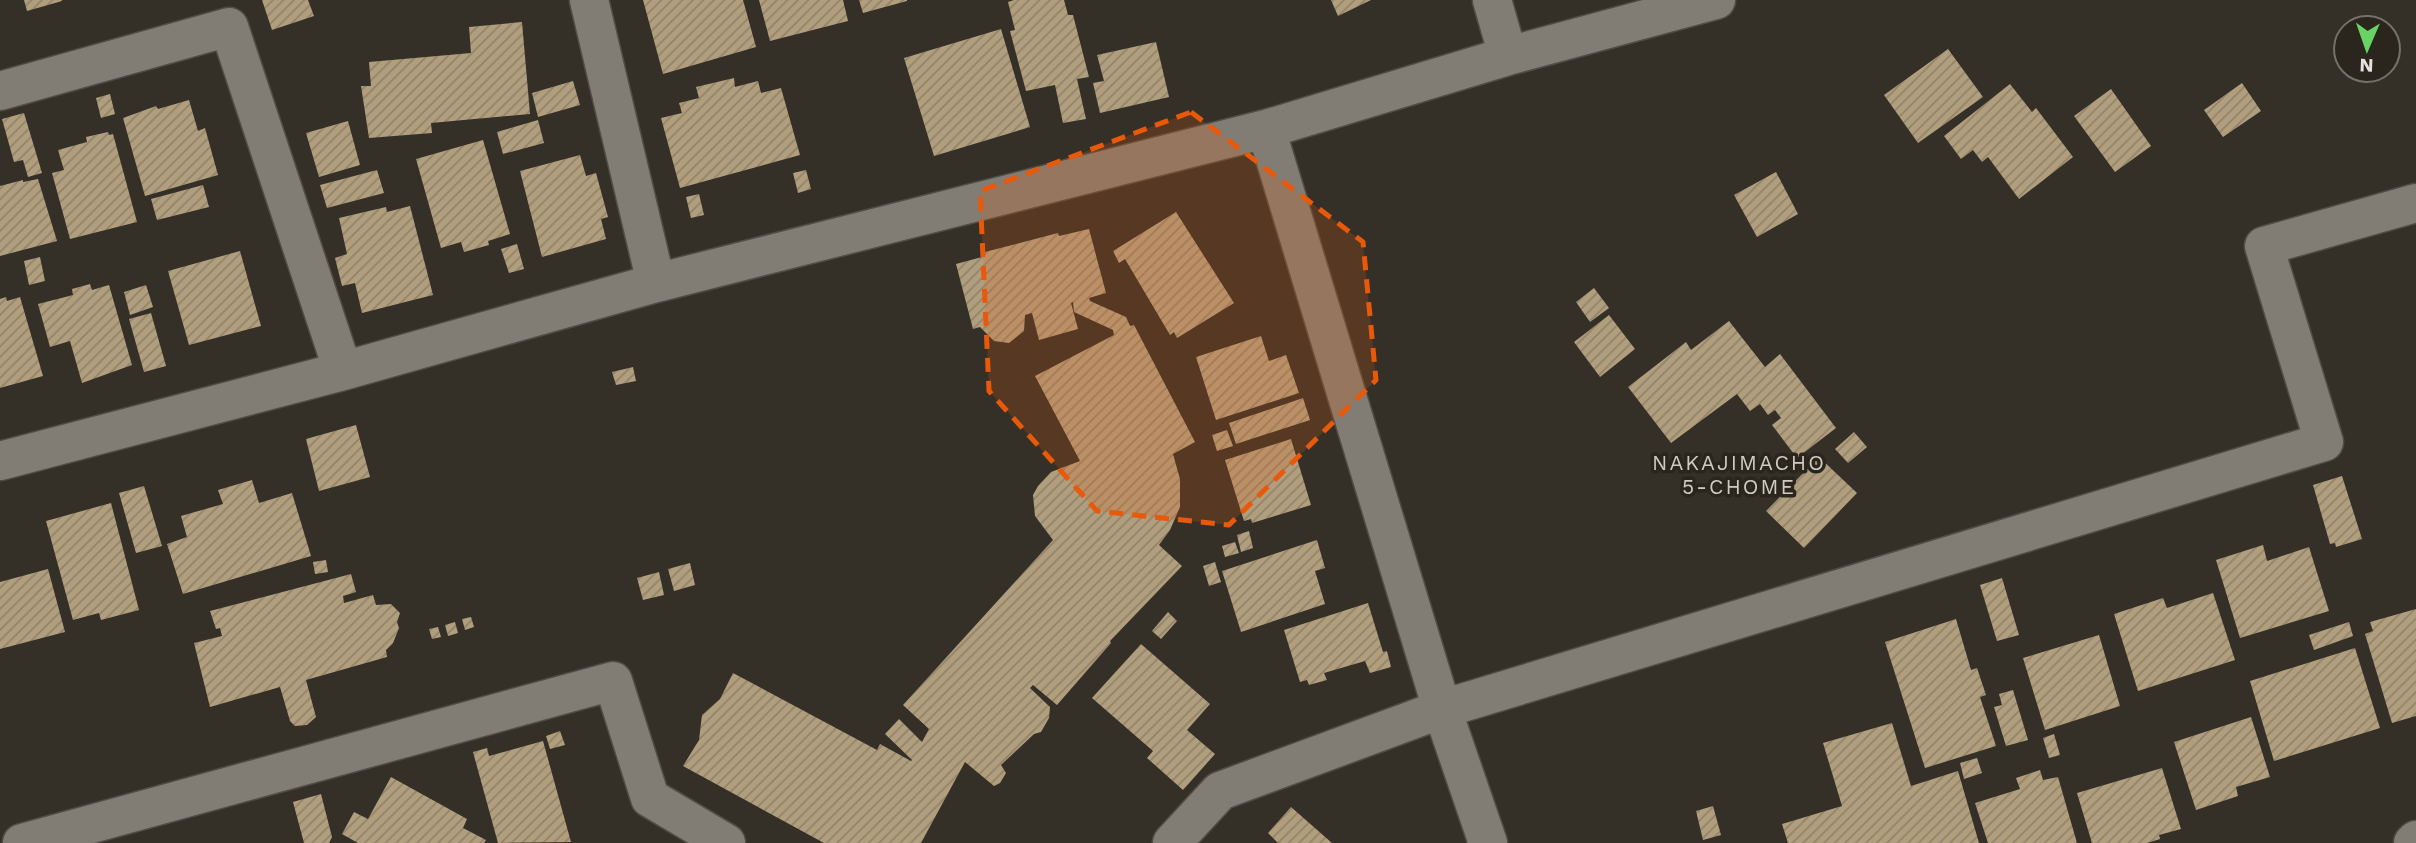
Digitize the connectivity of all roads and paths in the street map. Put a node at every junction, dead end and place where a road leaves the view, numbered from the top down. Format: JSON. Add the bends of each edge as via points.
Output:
{"nodes":[{"id":1,"x":589,"y":0,"type":"edge"},
{"id":2,"x":1492,"y":0,"type":"edge"},
{"id":3,"x":1717,"y":0,"type":"edge"},
{"id":4,"x":1508,"y":56,"type":"junction"},
{"id":5,"x":0,"y":91,"type":"edge"},
{"id":6,"x":1266,"y":130,"type":"junction"},
{"id":7,"x":2416,"y":203,"type":"edge"},
{"id":8,"x":656,"y":283,"type":"junction"},
{"id":9,"x":343,"y":371,"type":"junction"},
{"id":10,"x":0,"y":461,"type":"edge"},
{"id":11,"x":1442,"y":709,"type":"junction"},
{"id":12,"x":22,"y":843,"type":"edge"},
{"id":13,"x":726,"y":843,"type":"edge"},
{"id":14,"x":1172,"y":843,"type":"edge"},
{"id":15,"x":1488,"y":843,"type":"edge"}],
"edges":[{"from":1,"to":8,"type":"street"},
{"from":2,"to":4,"type":"street"},
{"from":3,"to":4,"type":"street"},
{"from":4,"to":6,"type":"street"},
{"from":5,"to":9,"type":"street","via":[[229,27]]},
{"from":6,"to":8,"type":"street"},
{"from":6,"to":11,"type":"street"},
{"from":7,"to":11,"type":"street","via":[[2264,246],[2324,442]]},
{"from":8,"to":9,"type":"street"},
{"from":9,"to":10,"type":"street"},
{"from":11,"to":14,"type":"street","via":[[1220,791]]},
{"from":11,"to":15,"type":"street"},
{"from":12,"to":13,"type":"street","via":[[613,681],[650,798]]}]}
